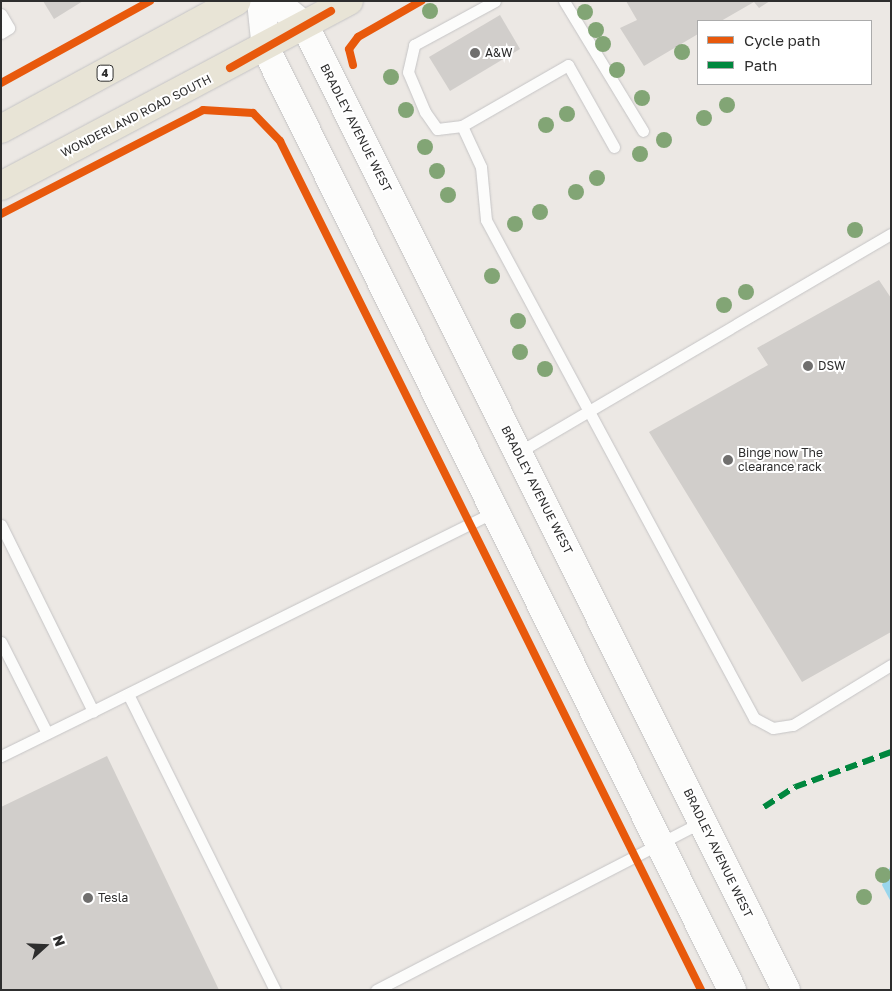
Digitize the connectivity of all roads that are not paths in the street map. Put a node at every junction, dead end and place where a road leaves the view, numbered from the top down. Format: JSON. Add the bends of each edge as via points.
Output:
{"nodes":[{"id":1,"x":237,"y":1,"type":"edge"},
{"id":2,"x":261,"y":1,"type":"edge"},
{"id":3,"x":274,"y":1,"type":"edge"},
{"id":4,"x":349,"y":1,"type":"edge"},
{"id":5,"x":495,"y":1,"type":"edge"},
{"id":6,"x":564,"y":1,"type":"edge"},
{"id":7,"x":1,"y":14,"type":"edge"},
{"id":8,"x":305,"y":26,"type":"junction"},
{"id":9,"x":1,"y":33,"type":"edge"},
{"id":10,"x":266,"y":48,"type":"junction"},
{"id":11,"x":462,"y":126,"type":"junction"},
{"id":12,"x":1,"y":129,"type":"edge"},
{"id":13,"x":643,"y":131,"type":"dead end"},
{"id":14,"x":614,"y":147,"type":"dead end"},
{"id":15,"x":1,"y":186,"type":"edge"},
{"id":16,"x":891,"y":234,"type":"edge"},
{"id":17,"x":589,"y":411,"type":"junction"},
{"id":18,"x":519,"y":452,"type":"junction"},
{"id":19,"x":496,"y":511,"type":"junction"},
{"id":20,"x":1,"y":525,"type":"edge"},
{"id":21,"x":1,"y":642,"type":"edge"},
{"id":22,"x":891,"y":665,"type":"edge"},
{"id":23,"x":128,"y":694,"type":"junction"},
{"id":24,"x":92,"y":711,"type":"junction"},
{"id":25,"x":47,"y":734,"type":"junction"},
{"id":26,"x":1,"y":756,"type":"edge"},
{"id":27,"x":702,"y":822,"type":"junction"},
{"id":28,"x":659,"y":842,"type":"junction"},
{"id":29,"x":275,"y":990,"type":"edge"},
{"id":30,"x":376,"y":990,"type":"edge"},
{"id":31,"x":732,"y":990,"type":"edge"},
{"id":32,"x":786,"y":990,"type":"edge"}],
"edges":[{"from":1,"to":12,"type":"main road","number":"4"},
{"from":2,"to":10,"type":"main road"},
{"from":3,"to":8,"type":"main road","name":"BRADLEY AVENUE WEST"},
{"from":4,"to":8,"type":"main road","name":"WONDERLAND ROAD SOUTH"},
{"from":5,"to":11,"type":"lane","via":[[414,45],[408,72],[425,112],[437,129]]},
{"from":6,"to":13,"type":"lane"},
{"from":7,"to":9,"type":"lane","via":[[10,28]]},
{"from":8,"to":10,"type":"main road","name":"WONDERLAND ROAD SOUTH"},
{"from":8,"to":18,"type":"main road","name":"BRADLEY AVENUE WEST"},
{"from":10,"to":15,"type":"main road","name":"WONDERLAND ROAD SOUTH"},
{"from":10,"to":19,"type":"main road"},
{"from":11,"to":14,"type":"lane","via":[[568,65]]},
{"from":11,"to":17,"type":"lane","via":[[480,167],[486,220]]},
{"from":16,"to":17,"type":"lane","via":[[646,374]]},
{"from":17,"to":18,"type":"lane"},
{"from":17,"to":22,"type":"lane","via":[[758,721],[773,728],[793,725]]},
{"from":18,"to":27,"type":"main road","name":"BRADLEY AVENUE WEST"},
{"from":19,"to":23,"type":"lane"},
{"from":19,"to":28,"type":"main road"},
{"from":20,"to":24,"type":"lane"},
{"from":21,"to":25,"type":"lane"},
{"from":23,"to":24,"type":"lane"},
{"from":23,"to":29,"type":"lane"},
{"from":24,"to":25,"type":"lane"},
{"from":25,"to":26,"type":"lane"},
{"from":27,"to":28,"type":"lane"},
{"from":27,"to":32,"type":"main road","name":"BRADLEY AVENUE WEST"},
{"from":28,"to":30,"type":"lane"},
{"from":28,"to":31,"type":"main road"}]}
